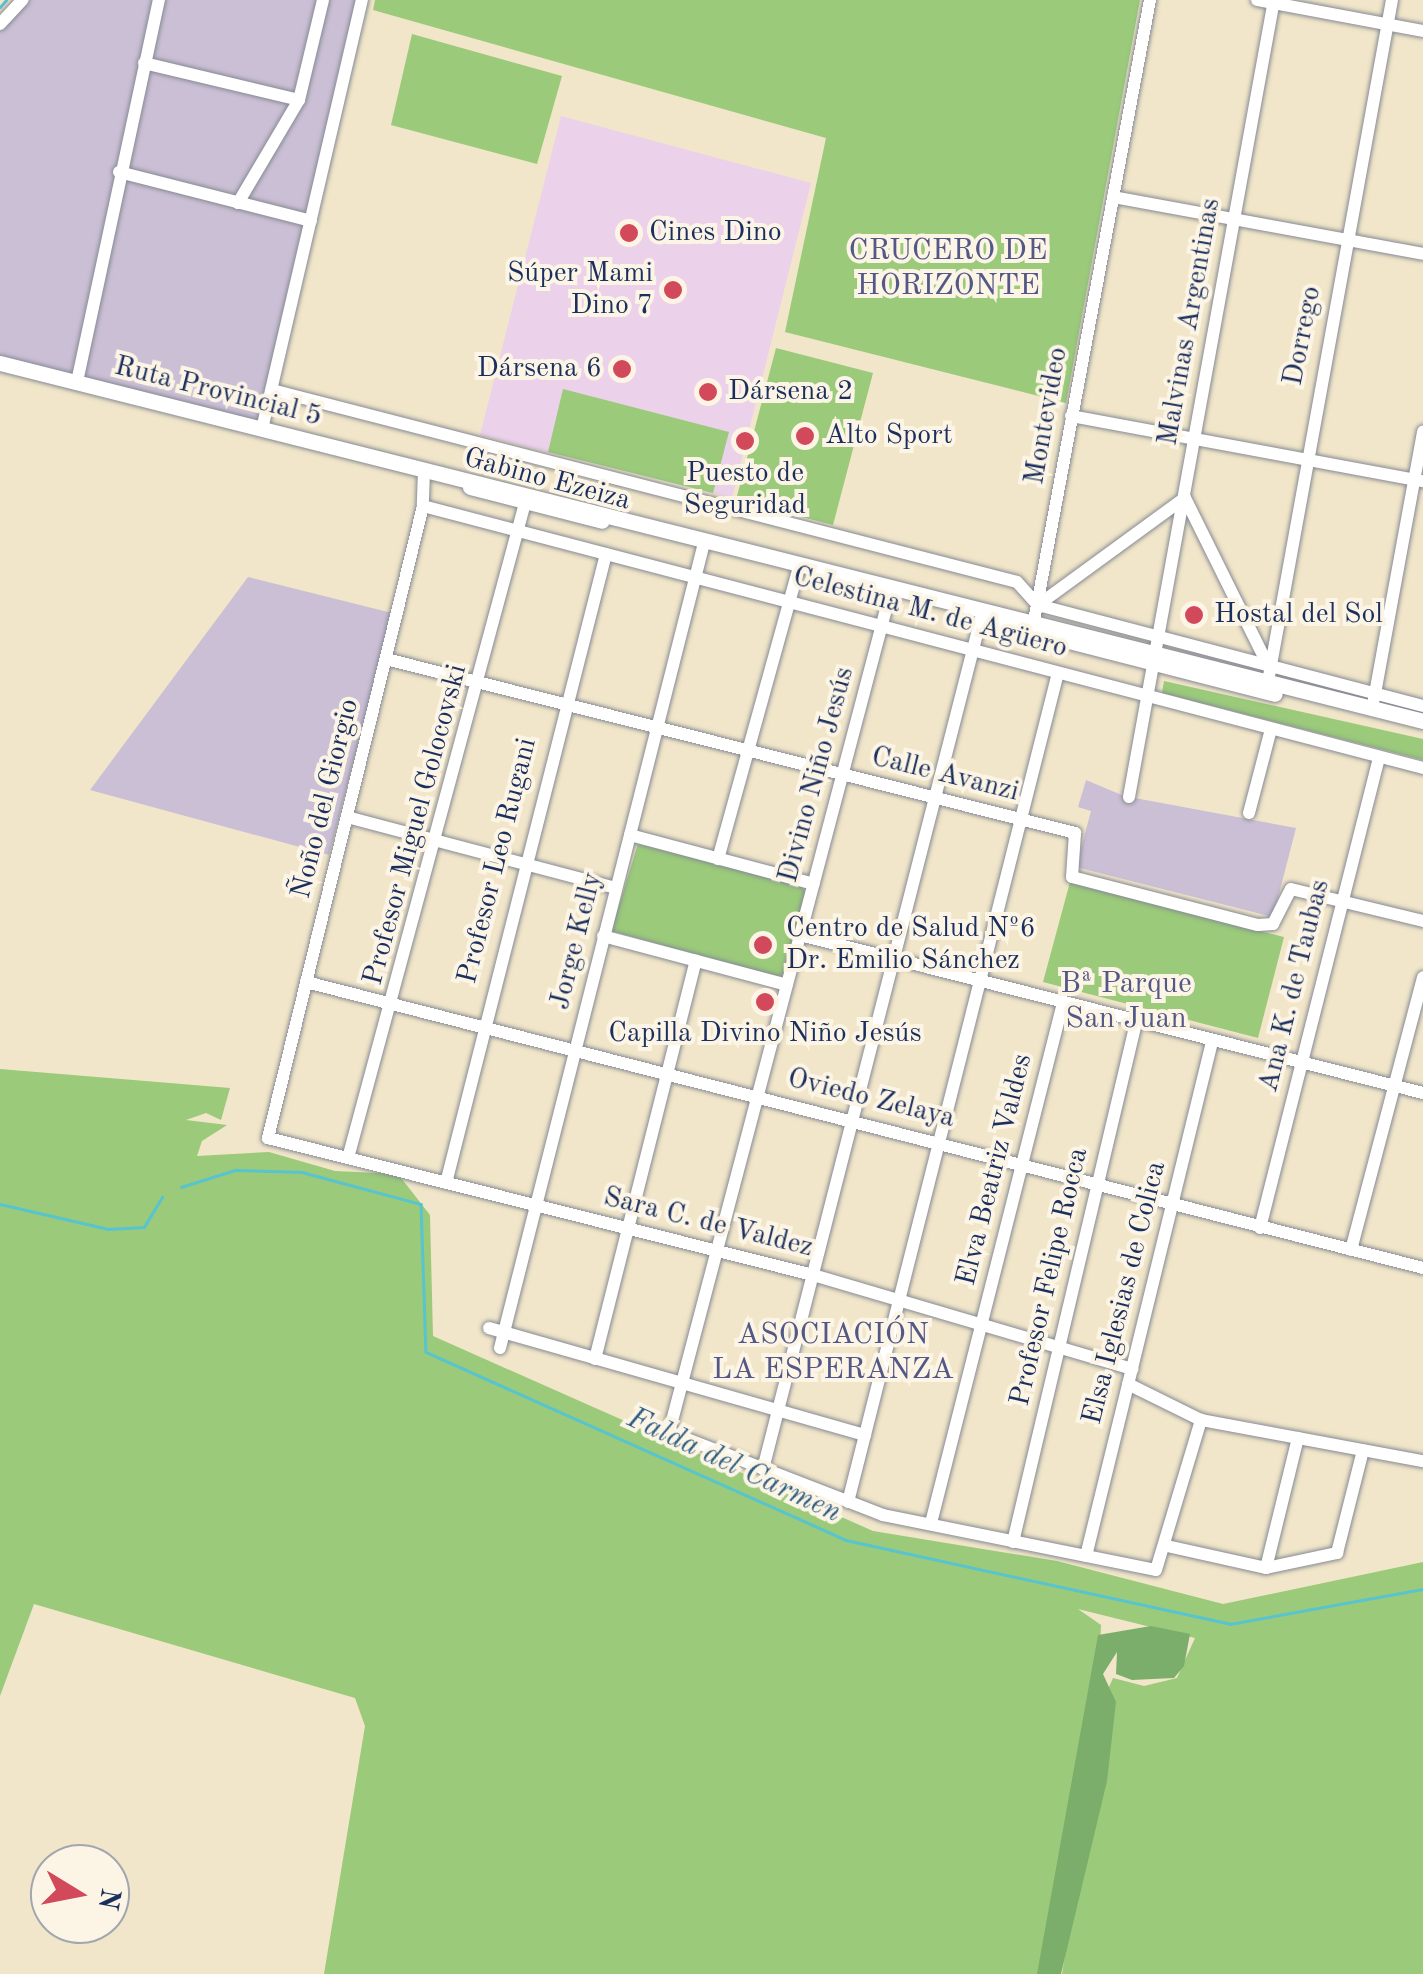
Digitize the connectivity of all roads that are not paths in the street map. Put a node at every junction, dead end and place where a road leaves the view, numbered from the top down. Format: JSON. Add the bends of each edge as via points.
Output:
{"nodes":[{"id":1,"x":22,"y":0,"type":"edge"},
{"id":2,"x":159,"y":0,"type":"edge"},
{"id":3,"x":322,"y":0,"type":"edge"},
{"id":4,"x":362,"y":0,"type":"edge"},
{"id":5,"x":1150,"y":0,"type":"edge"},
{"id":6,"x":1257,"y":0,"type":"edge"},
{"id":7,"x":1392,"y":0,"type":"edge"},
{"id":8,"x":1274,"y":2,"type":"edge"},
{"id":9,"x":0,"y":24,"type":"edge"},
{"id":10,"x":1388,"y":24,"type":"junction"},
{"id":11,"x":1423,"y":31,"type":"edge"},
{"id":12,"x":144,"y":63,"type":"junction"},
{"id":13,"x":299,"y":100,"type":"junction"},
{"id":14,"x":119,"y":172,"type":"junction"},
{"id":15,"x":1113,"y":197,"type":"junction"},
{"id":16,"x":238,"y":202,"type":"junction"},
{"id":17,"x":1233,"y":219,"type":"junction"},
{"id":18,"x":312,"y":221,"type":"junction"},
{"id":19,"x":1347,"y":240,"type":"junction"},
{"id":20,"x":1423,"y":254,"type":"edge"},
{"id":21,"x":0,"y":363,"type":"edge"},
{"id":22,"x":74,"y":382,"type":"junction"},
{"id":23,"x":272,"y":390,"type":"junction"},
{"id":24,"x":1072,"y":416,"type":"junction"},
{"id":25,"x":262,"y":429,"type":"junction"},
{"id":26,"x":1423,"y":431,"type":"edge"},
{"id":27,"x":1195,"y":439,"type":"junction"},
{"id":28,"x":1306,"y":459,"type":"junction"},
{"id":29,"x":424,"y":470,"type":"junction"},
{"id":30,"x":1419,"y":480,"type":"edge"},
{"id":31,"x":1185,"y":498,"type":"junction"},
{"id":32,"x":526,"y":503,"type":"junction"},
{"id":33,"x":424,"y":506,"type":"junction"},
{"id":34,"x":518,"y":531,"type":"junction"},
{"id":35,"x":703,"y":546,"type":"junction"},
{"id":36,"x":606,"y":554,"type":"junction"},
{"id":37,"x":798,"y":571,"type":"junction"},
{"id":38,"x":695,"y":578,"type":"junction"},
{"id":39,"x":890,"y":594,"type":"junction"},
{"id":40,"x":788,"y":602,"type":"junction"},
{"id":41,"x":1036,"y":613,"type":"junction"},
{"id":42,"x":981,"y":618,"type":"junction"},
{"id":43,"x":882,"y":626,"type":"junction"},
{"id":44,"x":1160,"y":636,"type":"junction"},
{"id":45,"x":972,"y":650,"type":"junction"},
{"id":46,"x":386,"y":659,"type":"junction"},
{"id":47,"x":1158,"y":661,"type":"junction"},
{"id":48,"x":1058,"y":673,"type":"junction"},
{"id":49,"x":1269,"y":675,"type":"junction"},
{"id":50,"x":480,"y":682,"type":"junction"},
{"id":51,"x":1150,"y":697,"type":"junction"},
{"id":52,"x":1374,"y":701,"type":"junction"},
{"id":53,"x":562,"y":704,"type":"junction"},
{"id":54,"x":1423,"y":706,"type":"edge"},
{"id":55,"x":1423,"y":721,"type":"edge"},
{"id":56,"x":657,"y":728,"type":"junction"},
{"id":57,"x":1271,"y":729,"type":"junction"},
{"id":58,"x":1423,"y":732,"type":"edge"},
{"id":59,"x":747,"y":750,"type":"junction"},
{"id":60,"x":1379,"y":757,"type":"junction"},
{"id":61,"x":1423,"y":768,"type":"edge"},
{"id":62,"x":843,"y":774,"type":"junction"},
{"id":63,"x":1129,"y":797,"type":"dead end"},
{"id":64,"x":935,"y":798,"type":"junction"},
{"id":65,"x":1249,"y":813,"type":"dead end"},
{"id":66,"x":347,"y":817,"type":"junction"},
{"id":67,"x":1020,"y":820,"type":"junction"},
{"id":68,"x":630,"y":836,"type":"junction"},
{"id":69,"x":436,"y":841,"type":"junction"},
{"id":70,"x":718,"y":859,"type":"junction"},
{"id":71,"x":524,"y":864,"type":"junction"},
{"id":72,"x":814,"y":884,"type":"junction"},
{"id":73,"x":616,"y":888,"type":"junction"},
{"id":74,"x":1343,"y":900,"type":"junction"},
{"id":75,"x":1423,"y":921,"type":"edge"},
{"id":76,"x":800,"y":934,"type":"junction"},
{"id":77,"x":603,"y":936,"type":"junction"},
{"id":78,"x":696,"y":960,"type":"junction"},
{"id":79,"x":894,"y":960,"type":"junction"},
{"id":80,"x":1423,"y":977,"type":"edge"},
{"id":81,"x":306,"y":982,"type":"junction"},
{"id":82,"x":978,"y":982,"type":"junction"},
{"id":83,"x":787,"y":985,"type":"junction"},
{"id":84,"x":1062,"y":1003,"type":"junction"},
{"id":85,"x":395,"y":1004,"type":"junction"},
{"id":86,"x":1136,"y":1022,"type":"junction"},
{"id":87,"x":482,"y":1027,"type":"junction"},
{"id":88,"x":1212,"y":1042,"type":"junction"},
{"id":89,"x":575,"y":1050,"type":"junction"},
{"id":90,"x":1301,"y":1066,"type":"junction"},
{"id":91,"x":666,"y":1073,"type":"junction"},
{"id":92,"x":1394,"y":1086,"type":"junction"},
{"id":93,"x":1423,"y":1093,"type":"edge"},
{"id":94,"x":758,"y":1096,"type":"junction"},
{"id":95,"x":852,"y":1119,"type":"junction"},
{"id":96,"x":268,"y":1138,"type":"joint"},
{"id":97,"x":937,"y":1141,"type":"junction"},
{"id":98,"x":348,"y":1158,"type":"junction"},
{"id":99,"x":1022,"y":1164,"type":"junction"},
{"id":100,"x":446,"y":1183,"type":"junction"},
{"id":101,"x":1097,"y":1186,"type":"junction"},
{"id":102,"x":1172,"y":1204,"type":"junction"},
{"id":103,"x":536,"y":1205,"type":"junction"},
{"id":104,"x":627,"y":1228,"type":"junction"},
{"id":105,"x":1260,"y":1228,"type":"junction"},
{"id":106,"x":717,"y":1250,"type":"junction"},
{"id":107,"x":1351,"y":1250,"type":"junction"},
{"id":108,"x":1423,"y":1268,"type":"edge"},
{"id":109,"x":813,"y":1274,"type":"junction"},
{"id":110,"x":898,"y":1301,"type":"junction"},
{"id":111,"x":489,"y":1328,"type":"dead end"},
{"id":112,"x":980,"y":1329,"type":"junction"},
{"id":113,"x":504,"y":1333,"type":"junction"},
{"id":114,"x":1059,"y":1347,"type":"junction"},
{"id":115,"x":500,"y":1348,"type":"dead end"},
{"id":116,"x":595,"y":1358,"type":"junction"},
{"id":117,"x":1132,"y":1369,"type":"junction"},
{"id":118,"x":682,"y":1384,"type":"junction"},
{"id":119,"x":1128,"y":1384,"type":"junction"},
{"id":120,"x":778,"y":1410,"type":"junction"},
{"id":121,"x":1200,"y":1420,"type":"junction"},
{"id":122,"x":865,"y":1435,"type":"junction"},
{"id":123,"x":1298,"y":1438,"type":"junction"},
{"id":124,"x":1363,"y":1450,"type":"junction"},
{"id":125,"x":1423,"y":1462,"type":"edge"},
{"id":126,"x":763,"y":1469,"type":"junction"},
{"id":127,"x":848,"y":1502,"type":"junction"},
{"id":128,"x":931,"y":1523,"type":"junction"},
{"id":129,"x":1013,"y":1542,"type":"junction"},
{"id":130,"x":1167,"y":1546,"type":"junction"},
{"id":131,"x":1086,"y":1556,"type":"junction"},
{"id":132,"x":1266,"y":1568,"type":"junction"}],
"edges":[{"from":1,"to":9,"type":"street"},
{"from":2,"to":12,"type":"street"},
{"from":3,"to":13,"type":"street"},
{"from":4,"to":18,"type":"street"},
{"from":5,"to":15,"type":"street","name":"Montevideo"},
{"from":6,"to":8,"type":"street"},
{"from":7,"to":10,"type":"street","name":"Dorrego"},
{"from":8,"to":10,"type":"street"},
{"from":8,"to":17,"type":"street","name":"Malvinas Argentinas"},
{"from":10,"to":11,"type":"street"},
{"from":10,"to":19,"type":"street","name":"Dorrego"},
{"from":12,"to":13,"type":"street"},
{"from":12,"to":14,"type":"street"},
{"from":13,"to":16,"type":"street"},
{"from":14,"to":16,"type":"street"},
{"from":14,"to":22,"type":"street"},
{"from":15,"to":17,"type":"street"},
{"from":15,"to":24,"type":"street","name":"Montevideo"},
{"from":16,"to":18,"type":"street"},
{"from":17,"to":19,"type":"street"},
{"from":17,"to":27,"type":"street","name":"Malvinas Argentinas"},
{"from":18,"to":23,"type":"street"},
{"from":19,"to":20,"type":"street"},
{"from":19,"to":28,"type":"street","name":"Dorrego"},
{"from":21,"to":22,"type":"main road","name":"Ruta Provincial 5"},
{"from":22,"to":25,"type":"main road","name":"Ruta Provincial 5"},
{"from":23,"to":25,"type":"street"},
{"from":23,"to":41,"type":"street","via":[[1017,582]]},
{"from":24,"to":27,"type":"street"},
{"from":24,"to":41,"type":"street","name":"Montevideo"},
{"from":25,"to":29,"type":"main road","name":"Ruta Provincial 5"},
{"from":26,"to":30,"type":"street"},
{"from":27,"to":28,"type":"street"},
{"from":27,"to":31,"type":"street","name":"Malvinas Argentinas"},
{"from":28,"to":30,"type":"street"},
{"from":28,"to":49,"type":"street","name":"Dorrego"},
{"from":29,"to":32,"type":"main road","name":"Gabino Ezeiza"},
{"from":29,"to":33,"type":"street","name":"Ñoño del Giorgio"},
{"from":29,"to":41,"type":"main road","name":"Gabino Ezeiza"},
{"from":30,"to":52,"type":"street"},
{"from":31,"to":41,"type":"street"},
{"from":31,"to":44,"type":"street","name":"Malvinas Argentinas"},
{"from":31,"to":49,"type":"street"},
{"from":32,"to":34,"type":"street","name":"Profesor Miguel Golocovski"},
{"from":32,"to":35,"type":"main road","name":"Gabino Ezeiza"},
{"from":33,"to":34,"type":"street","name":"Celestina M. de Agüero"},
{"from":33,"to":46,"type":"street","name":"Ñoño del Giorgio"},
{"from":34,"to":36,"type":"street","name":"Celestina M. de Agüero"},
{"from":34,"to":50,"type":"street","name":"Profesor Miguel Golocovski"},
{"from":35,"to":37,"type":"main road","name":"Gabino Ezeiza"},
{"from":35,"to":38,"type":"street","name":"Jorge Kelly"},
{"from":36,"to":38,"type":"street","name":"Celestina M. de Agüero"},
{"from":36,"to":53,"type":"street","name":"Profesor Leo Rugani"},
{"from":37,"to":39,"type":"main road","name":"Gabino Ezeiza"},
{"from":37,"to":40,"type":"street"},
{"from":38,"to":40,"type":"street","name":"Celestina M. de Agüero"},
{"from":38,"to":56,"type":"street","name":"Jorge Kelly"},
{"from":39,"to":42,"type":"main road","name":"Gabino Ezeiza"},
{"from":39,"to":43,"type":"street","name":"Divino Niño Jesús"},
{"from":40,"to":43,"type":"street","name":"Celestina M. de Agüero"},
{"from":40,"to":59,"type":"street"},
{"from":41,"to":44,"type":"street"},
{"from":41,"to":47,"type":"main road","name":"Gabino Ezeiza"},
{"from":42,"to":45,"type":"street"},
{"from":42,"to":47,"type":"main road","name":"Gabino Ezeiza"},
{"from":43,"to":45,"type":"street","name":"Celestina M. de Agüero"},
{"from":43,"to":62,"type":"street","name":"Divino Niño Jesús"},
{"from":44,"to":47,"type":"street","name":"Malvinas Argentinas"},
{"from":44,"to":49,"type":"street"},
{"from":45,"to":48,"type":"street","name":"Celestina M. de Agüero"},
{"from":45,"to":64,"type":"street"},
{"from":46,"to":50,"type":"street","name":"Calle Avanzi"},
{"from":46,"to":66,"type":"street","name":"Ñoño del Giorgio"},
{"from":47,"to":49,"type":"main road","name":"Gabino Ezeiza"},
{"from":47,"to":51,"type":"street","name":"Malvinas Argentinas"},
{"from":47,"to":58,"type":"main road","name":"Gabino Ezeiza"},
{"from":48,"to":51,"type":"street","name":"Celestina M. de Agüero"},
{"from":48,"to":67,"type":"street"},
{"from":49,"to":52,"type":"main road","name":"Gabino Ezeiza"},
{"from":50,"to":53,"type":"street","name":"Calle Avanzi"},
{"from":50,"to":69,"type":"street","name":"Profesor Miguel Golocovski"},
{"from":51,"to":57,"type":"street","name":"Celestina M. de Agüero"},
{"from":51,"to":63,"type":"street","name":"Malvinas Argentinas"},
{"from":52,"to":54,"type":"street"},
{"from":52,"to":55,"type":"main road","name":"Gabino Ezeiza"},
{"from":53,"to":56,"type":"street","name":"Calle Avanzi"},
{"from":53,"to":71,"type":"street","name":"Profesor Leo Rugani"},
{"from":56,"to":59,"type":"street","name":"Calle Avanzi"},
{"from":56,"to":68,"type":"street","name":"Jorge Kelly"},
{"from":57,"to":60,"type":"street","name":"Celestina M. de Agüero"},
{"from":57,"to":65,"type":"street"},
{"from":59,"to":62,"type":"street","name":"Calle Avanzi"},
{"from":59,"to":70,"type":"street"},
{"from":60,"to":61,"type":"street","name":"Celestina M. de Agüero"},
{"from":60,"to":74,"type":"street","name":"Ana K. de Taubas"},
{"from":62,"to":64,"type":"street","name":"Calle Avanzi"},
{"from":62,"to":72,"type":"street","name":"Divino Niño Jesús"},
{"from":64,"to":67,"type":"street","name":"Calle Avanzi"},
{"from":64,"to":79,"type":"street"},
{"from":66,"to":69,"type":"street"},
{"from":66,"to":81,"type":"street","name":"Ñoño del Giorgio"},
{"from":67,"to":74,"type":"street","name":"Calle Avanzi","via":[[1074,834],[1072,877],[1258,925],[1274,924],[1291,889]]},
{"from":67,"to":82,"type":"street"},
{"from":68,"to":70,"type":"street"},
{"from":68,"to":73,"type":"street","name":"Jorge Kelly"},
{"from":69,"to":71,"type":"street"},
{"from":69,"to":85,"type":"street","name":"Profesor Miguel Golocovski"},
{"from":70,"to":72,"type":"street"},
{"from":71,"to":73,"type":"street"},
{"from":71,"to":87,"type":"street","name":"Profesor Leo Rugani"},
{"from":72,"to":76,"type":"street","name":"Divino Niño Jesús"},
{"from":73,"to":77,"type":"street","name":"Jorge Kelly"},
{"from":74,"to":75,"type":"street","name":"Calle Avanzi"},
{"from":74,"to":90,"type":"street","name":"Ana K. de Taubas"},
{"from":76,"to":79,"type":"street"},
{"from":76,"to":83,"type":"street","name":"Divino Niño Jesús"},
{"from":77,"to":78,"type":"street"},
{"from":77,"to":89,"type":"street","name":"Jorge Kelly"},
{"from":78,"to":83,"type":"street"},
{"from":78,"to":91,"type":"street"},
{"from":79,"to":82,"type":"street"},
{"from":79,"to":95,"type":"street"},
{"from":80,"to":92,"type":"street"},
{"from":81,"to":85,"type":"street","name":"Oviedo Zelaya"},
{"from":81,"to":96,"type":"street","name":"Ñoño del Giorgio"},
{"from":82,"to":84,"type":"street"},
{"from":82,"to":97,"type":"street"},
{"from":83,"to":94,"type":"street","name":"Divino Niño Jesús"},
{"from":84,"to":86,"type":"street"},
{"from":84,"to":99,"type":"street","name":"Elva Beatriz Valdes"},
{"from":85,"to":87,"type":"street","name":"Oviedo Zelaya"},
{"from":85,"to":98,"type":"street","name":"Profesor Miguel Golocovski"},
{"from":86,"to":88,"type":"street"},
{"from":86,"to":101,"type":"street","name":"Profesor Felipe Rocca"},
{"from":87,"to":89,"type":"street","name":"Oviedo Zelaya"},
{"from":87,"to":100,"type":"street","name":"Profesor Leo Rugani"},
{"from":88,"to":90,"type":"street"},
{"from":88,"to":102,"type":"street","name":"Elsa Iglesias de Colica"},
{"from":89,"to":91,"type":"street","name":"Oviedo Zelaya"},
{"from":89,"to":103,"type":"street","name":"Jorge Kelly"},
{"from":90,"to":92,"type":"street"},
{"from":90,"to":105,"type":"street","name":"Ana K. de Taubas"},
{"from":91,"to":94,"type":"street","name":"Oviedo Zelaya"},
{"from":91,"to":104,"type":"street"},
{"from":92,"to":93,"type":"street"},
{"from":92,"to":107,"type":"street"},
{"from":94,"to":95,"type":"street","name":"Oviedo Zelaya"},
{"from":94,"to":106,"type":"street","name":"Divino Niño Jesús"},
{"from":95,"to":97,"type":"street","name":"Oviedo Zelaya"},
{"from":95,"to":109,"type":"street"},
{"from":96,"to":98,"type":"street","name":"Sara C. de Valdez"},
{"from":97,"to":99,"type":"street","name":"Oviedo Zelaya"},
{"from":97,"to":110,"type":"street"},
{"from":98,"to":100,"type":"street","name":"Sara C. de Valdez"},
{"from":99,"to":101,"type":"street","name":"Oviedo Zelaya"},
{"from":99,"to":112,"type":"street","name":"Elva Beatriz Valdes"},
{"from":100,"to":103,"type":"street","name":"Sara C. de Valdez"},
{"from":101,"to":102,"type":"street","name":"Oviedo Zelaya"},
{"from":101,"to":114,"type":"street","name":"Profesor Felipe Rocca"},
{"from":102,"to":105,"type":"street","name":"Oviedo Zelaya"},
{"from":102,"to":117,"type":"street","name":"Elsa Iglesias de Colica"},
{"from":103,"to":104,"type":"street","name":"Sara C. de Valdez"},
{"from":103,"to":113,"type":"street","name":"Jorge Kelly"},
{"from":104,"to":106,"type":"street","name":"Sara C. de Valdez"},
{"from":104,"to":116,"type":"street"},
{"from":105,"to":107,"type":"street","name":"Oviedo Zelaya"},
{"from":106,"to":109,"type":"street","name":"Sara C. de Valdez"},
{"from":106,"to":118,"type":"street","name":"Divino Niño Jesús"},
{"from":107,"to":108,"type":"street","name":"Oviedo Zelaya"},
{"from":109,"to":110,"type":"street","name":"Sara C. de Valdez"},
{"from":109,"to":120,"type":"street"},
{"from":110,"to":112,"type":"street","name":"Sara C. de Valdez"},
{"from":110,"to":122,"type":"street"},
{"from":111,"to":113,"type":"street"},
{"from":112,"to":114,"type":"street","name":"Sara C. de Valdez"},
{"from":112,"to":128,"type":"street","name":"Elva Beatriz Valdes"},
{"from":113,"to":115,"type":"street","name":"Jorge Kelly"},
{"from":113,"to":116,"type":"street"},
{"from":114,"to":117,"type":"street","name":"Sara C. de Valdez"},
{"from":114,"to":129,"type":"street","name":"Profesor Felipe Rocca"},
{"from":116,"to":118,"type":"street"},
{"from":117,"to":119,"type":"street","name":"Elsa Iglesias de Colica"},
{"from":118,"to":120,"type":"street"},
{"from":118,"to":126,"type":"street","name":"Divino Niño Jesús","via":[[669,1432]]},
{"from":119,"to":121,"type":"street"},
{"from":119,"to":131,"type":"street","name":"Elsa Iglesias de Colica"},
{"from":120,"to":122,"type":"street"},
{"from":120,"to":126,"type":"street"},
{"from":121,"to":123,"type":"street"},
{"from":121,"to":130,"type":"street"},
{"from":122,"to":127,"type":"street"},
{"from":123,"to":124,"type":"street"},
{"from":123,"to":132,"type":"street"},
{"from":124,"to":125,"type":"street"},
{"from":124,"to":132,"type":"street","via":[[1337,1552]]},
{"from":126,"to":127,"type":"street"},
{"from":127,"to":128,"type":"street"},
{"from":128,"to":129,"type":"street"},
{"from":129,"to":131,"type":"street"},
{"from":130,"to":131,"type":"street","via":[[1156,1570]]},
{"from":130,"to":132,"type":"street"}]}
